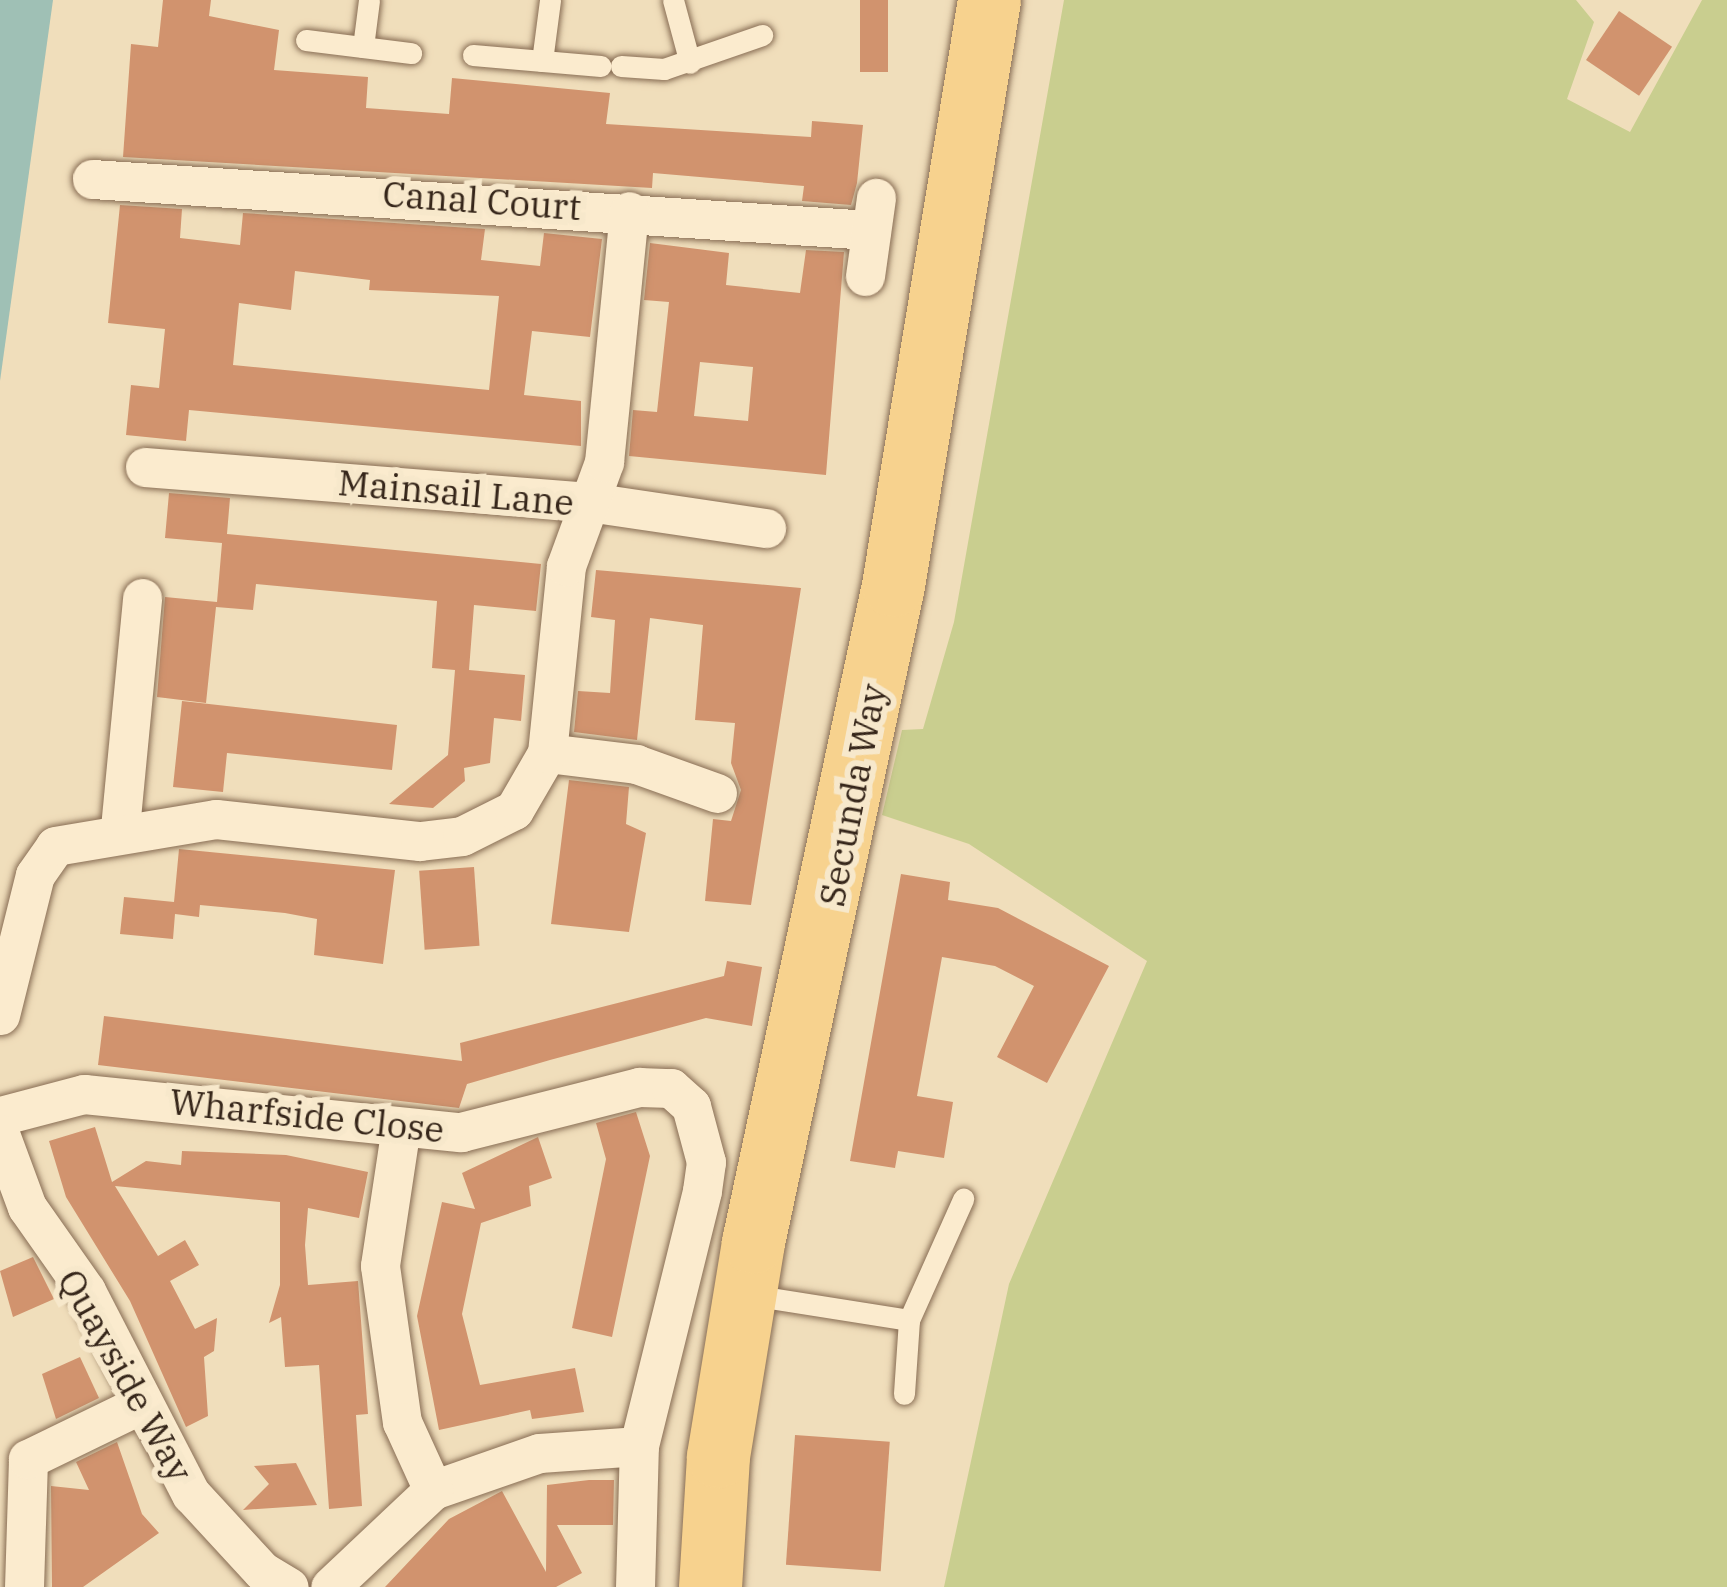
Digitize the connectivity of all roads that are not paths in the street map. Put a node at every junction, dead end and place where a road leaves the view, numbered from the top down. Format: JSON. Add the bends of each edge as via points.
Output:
{"nodes":[{"id":1,"x":369,"y":0,"type":"edge"},
{"id":2,"x":550,"y":0,"type":"edge"},
{"id":3,"x":674,"y":0,"type":"edge"},
{"id":4,"x":989,"y":0,"type":"edge"},
{"id":5,"x":761,"y":35,"type":"dead end"},
{"id":6,"x":305,"y":40,"type":"dead end"},
{"id":7,"x":362,"y":47,"type":"junction"},
{"id":8,"x":411,"y":53,"type":"dead end"},
{"id":9,"x":473,"y":55,"type":"dead end"},
{"id":10,"x":542,"y":61,"type":"junction"},
{"id":11,"x":690,"y":62,"type":"junction"},
{"id":12,"x":92,"y":179,"type":"dead end"},
{"id":13,"x":629,"y":211,"type":"junction"},
{"id":14,"x":865,"y":276,"type":"dead end"},
{"id":15,"x":145,"y":467,"type":"dead end"},
{"id":16,"x":589,"y":502,"type":"junction"},
{"id":17,"x":766,"y":528,"type":"dead end"},
{"id":18,"x":142,"y":598,"type":"dead end"},
{"id":19,"x":547,"y":753,"type":"junction"},
{"id":20,"x":717,"y":794,"type":"dead end"},
{"id":21,"x":120,"y":829,"type":"junction"},
{"id":22,"x":0,"y":1015,"type":"edge"},
{"id":23,"x":0,"y":1116,"type":"edge"},
{"id":24,"x":400,"y":1133,"type":"junction"},
{"id":25,"x":0,"y":1134,"type":"edge"},
{"id":26,"x":963,"y":1198,"type":"dead end"},
{"id":27,"x":745,"y":1294,"type":"junction"},
{"id":28,"x":909,"y":1320,"type":"junction"},
{"id":29,"x":904,"y":1394,"type":"dead end"},
{"id":30,"x":139,"y":1406,"type":"junction"},
{"id":31,"x":639,"y":1446,"type":"junction"},
{"id":32,"x":433,"y":1490,"type":"junction"},
{"id":33,"x":267,"y":1582,"type":"edge"},
{"id":34,"x":24,"y":1587,"type":"edge"},
{"id":35,"x":330,"y":1587,"type":"edge"},
{"id":36,"x":635,"y":1587,"type":"edge"},
{"id":37,"x":710,"y":1587,"type":"edge"}],
"edges":[{"from":1,"to":7,"type":"lane"},
{"from":2,"to":10,"type":"lane"},
{"from":3,"to":11,"type":"lane"},
{"from":4,"to":27,"type":"main road","name":"Secunda Way","via":[[893,585]]},
{"from":5,"to":11,"type":"lane"},
{"from":6,"to":7,"type":"lane"},
{"from":7,"to":8,"type":"lane"},
{"from":9,"to":10,"type":"lane"},
{"from":10,"to":11,"type":"lane"},
{"from":12,"to":13,"type":"street","name":"Canal Court"},
{"from":13,"to":14,"type":"street","name":"Canal Court","via":[[874,214]]},
{"from":13,"to":16,"type":"street","via":[[604,462]]},
{"from":15,"to":16,"type":"street","name":"Mainsail Lane"},
{"from":16,"to":17,"type":"street","name":"Mainsail Lane"},
{"from":16,"to":19,"type":"street","via":[[566,566]]},
{"from":18,"to":21,"type":"street"},
{"from":19,"to":20,"type":"street","via":[[676,773]]},
{"from":19,"to":21,"type":"street","via":[[514,810],[462,836],[363,838],[216,818]]},
{"from":21,"to":22,"type":"street","via":[[55,847],[35,875]]},
{"from":23,"to":24,"type":"street","name":"Wharfside Close","via":[[104,1095]]},
{"from":24,"to":31,"type":"street","name":"Wharfside Close","via":[[461,1132],[639,1087],[671,1088],[691,1106],[706,1162],[703,1191]]},
{"from":24,"to":32,"type":"street","via":[[380,1266],[402,1422]]},
{"from":25,"to":30,"type":"street","name":"Quayside Way","via":[[27,1208],[86,1292]]},
{"from":26,"to":28,"type":"lane"},
{"from":27,"to":28,"type":"lane"},
{"from":27,"to":37,"type":"main road","name":"Secunda Way","via":[[718,1456]]},
{"from":28,"to":29,"type":"lane"},
{"from":30,"to":33,"type":"street","name":"Quayside Way","via":[[190,1495]]},
{"from":30,"to":34,"type":"street","via":[[28,1459]]},
{"from":31,"to":32,"type":"street","via":[[539,1453]]},
{"from":31,"to":36,"type":"street","name":"Wharfside Close"},
{"from":32,"to":35,"type":"street"}]}
